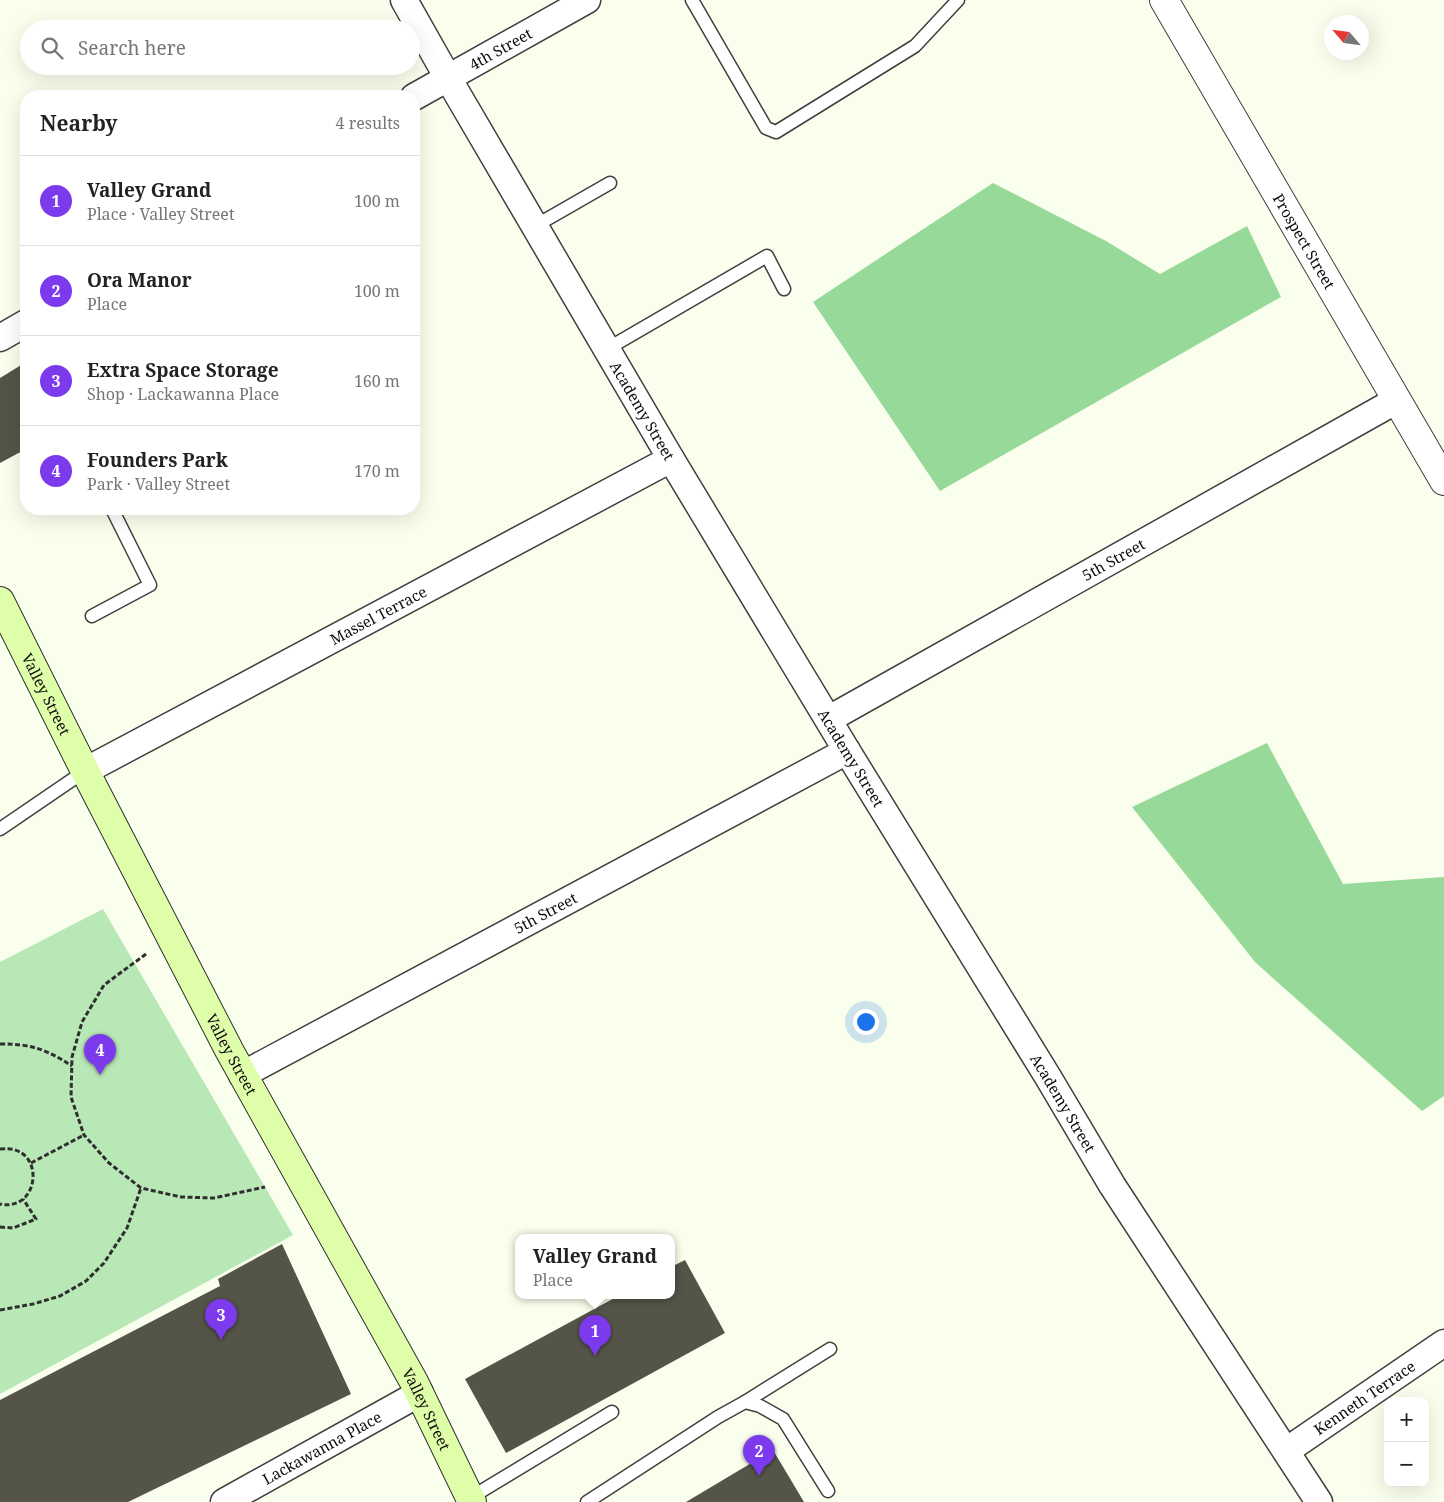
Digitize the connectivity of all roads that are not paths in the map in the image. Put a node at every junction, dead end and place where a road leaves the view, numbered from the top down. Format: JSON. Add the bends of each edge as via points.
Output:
{"nodes":[{"id":1,"x":404,"y":0,"type":"edge"},
{"id":2,"x":587,"y":0,"type":"edge"},
{"id":3,"x":692,"y":0,"type":"edge"},
{"id":4,"x":958,"y":0,"type":"edge"},
{"id":5,"x":1164,"y":0,"type":"edge"},
{"id":6,"x":415,"y":20,"type":"edge"},
{"id":7,"x":420,"y":28,"type":"edge"},
{"id":8,"x":448,"y":78,"type":"junction"},
{"id":9,"x":420,"y":94,"type":"edge"},
{"id":10,"x":610,"y":183,"type":"dead end"},
{"id":11,"x":535,"y":226,"type":"junction"},
{"id":12,"x":784,"y":289,"type":"dead end"},
{"id":13,"x":20,"y":326,"type":"edge"},
{"id":14,"x":0,"y":338,"type":"edge"},
{"id":15,"x":607,"y":349,"type":"junction"},
{"id":16,"x":1397,"y":400,"type":"junction"},
{"id":17,"x":671,"y":459,"type":"junction"},
{"id":18,"x":1444,"y":481,"type":"edge"},
{"id":19,"x":115,"y":515,"type":"edge"},
{"id":20,"x":0,"y":601,"type":"edge"},
{"id":21,"x":92,"y":616,"type":"dead end"},
{"id":22,"x":829,"y":719,"type":"junction"},
{"id":23,"x":847,"y":752,"type":"junction"},
{"id":24,"x":85,"y":771,"type":"junction"},
{"id":25,"x":0,"y":829,"type":"edge"},
{"id":26,"x":242,"y":1075,"type":"junction"},
{"id":27,"x":1444,"y":1343,"type":"edge"},
{"id":28,"x":830,"y":1349,"type":"dead end"},
{"id":29,"x":420,"y":1393,"type":"junction"},
{"id":30,"x":745,"y":1402,"type":"junction"},
{"id":31,"x":612,"y":1412,"type":"dead end"},
{"id":32,"x":1286,"y":1451,"type":"junction"},
{"id":33,"x":828,"y":1491,"type":"dead end"},
{"id":34,"x":471,"y":1500,"type":"edge"},
{"id":35,"x":224,"y":1502,"type":"edge"},
{"id":36,"x":587,"y":1502,"type":"edge"},
{"id":37,"x":1319,"y":1502,"type":"edge"}],
"edges":[{"from":1,"to":6,"type":"street","name":"Academy Street"},
{"from":2,"to":8,"type":"street","name":"4th Street"},
{"from":3,"to":4,"type":"lane","via":[[766,128],[776,132],[916,46]]},
{"from":5,"to":16,"type":"street","name":"Prospect Street"},
{"from":7,"to":8,"type":"street","name":"Academy Street"},
{"from":8,"to":9,"type":"street","name":"4th Street"},
{"from":8,"to":11,"type":"street","name":"Academy Street"},
{"from":10,"to":11,"type":"lane"},
{"from":11,"to":15,"type":"street","name":"Academy Street"},
{"from":12,"to":15,"type":"lane","via":[[767,256]]},
{"from":13,"to":14,"type":"street"},
{"from":15,"to":17,"type":"street","name":"Academy Street"},
{"from":16,"to":18,"type":"street","name":"Prospect Street"},
{"from":16,"to":22,"type":"street","name":"5th Street"},
{"from":17,"to":22,"type":"street","name":"Academy Street"},
{"from":17,"to":24,"type":"street","name":"Massel Terrace"},
{"from":19,"to":21,"type":"lane","via":[[150,586]]},
{"from":20,"to":24,"type":"main road","name":"Valley Street"},
{"from":22,"to":23,"type":"street","name":"Academy Street"},
{"from":23,"to":26,"type":"street","name":"5th Street"},
{"from":23,"to":32,"type":"street","name":"Academy Street","via":[[1112,1185]]},
{"from":24,"to":25,"type":"lane"},
{"from":24,"to":26,"type":"main road","name":"Valley Street"},
{"from":26,"to":29,"type":"main road","name":"Valley Street"},
{"from":27,"to":32,"type":"street","name":"Kenneth Terrace"},
{"from":28,"to":30,"type":"lane"},
{"from":29,"to":34,"type":"main road","name":"Valley Street"},
{"from":29,"to":35,"type":"street","name":"Lackawanna Place"},
{"from":30,"to":33,"type":"lane","via":[[760,1406],[782,1419]]},
{"from":30,"to":36,"type":"lane"},
{"from":31,"to":34,"type":"lane"},
{"from":32,"to":37,"type":"street","name":"Academy Street"}]}
